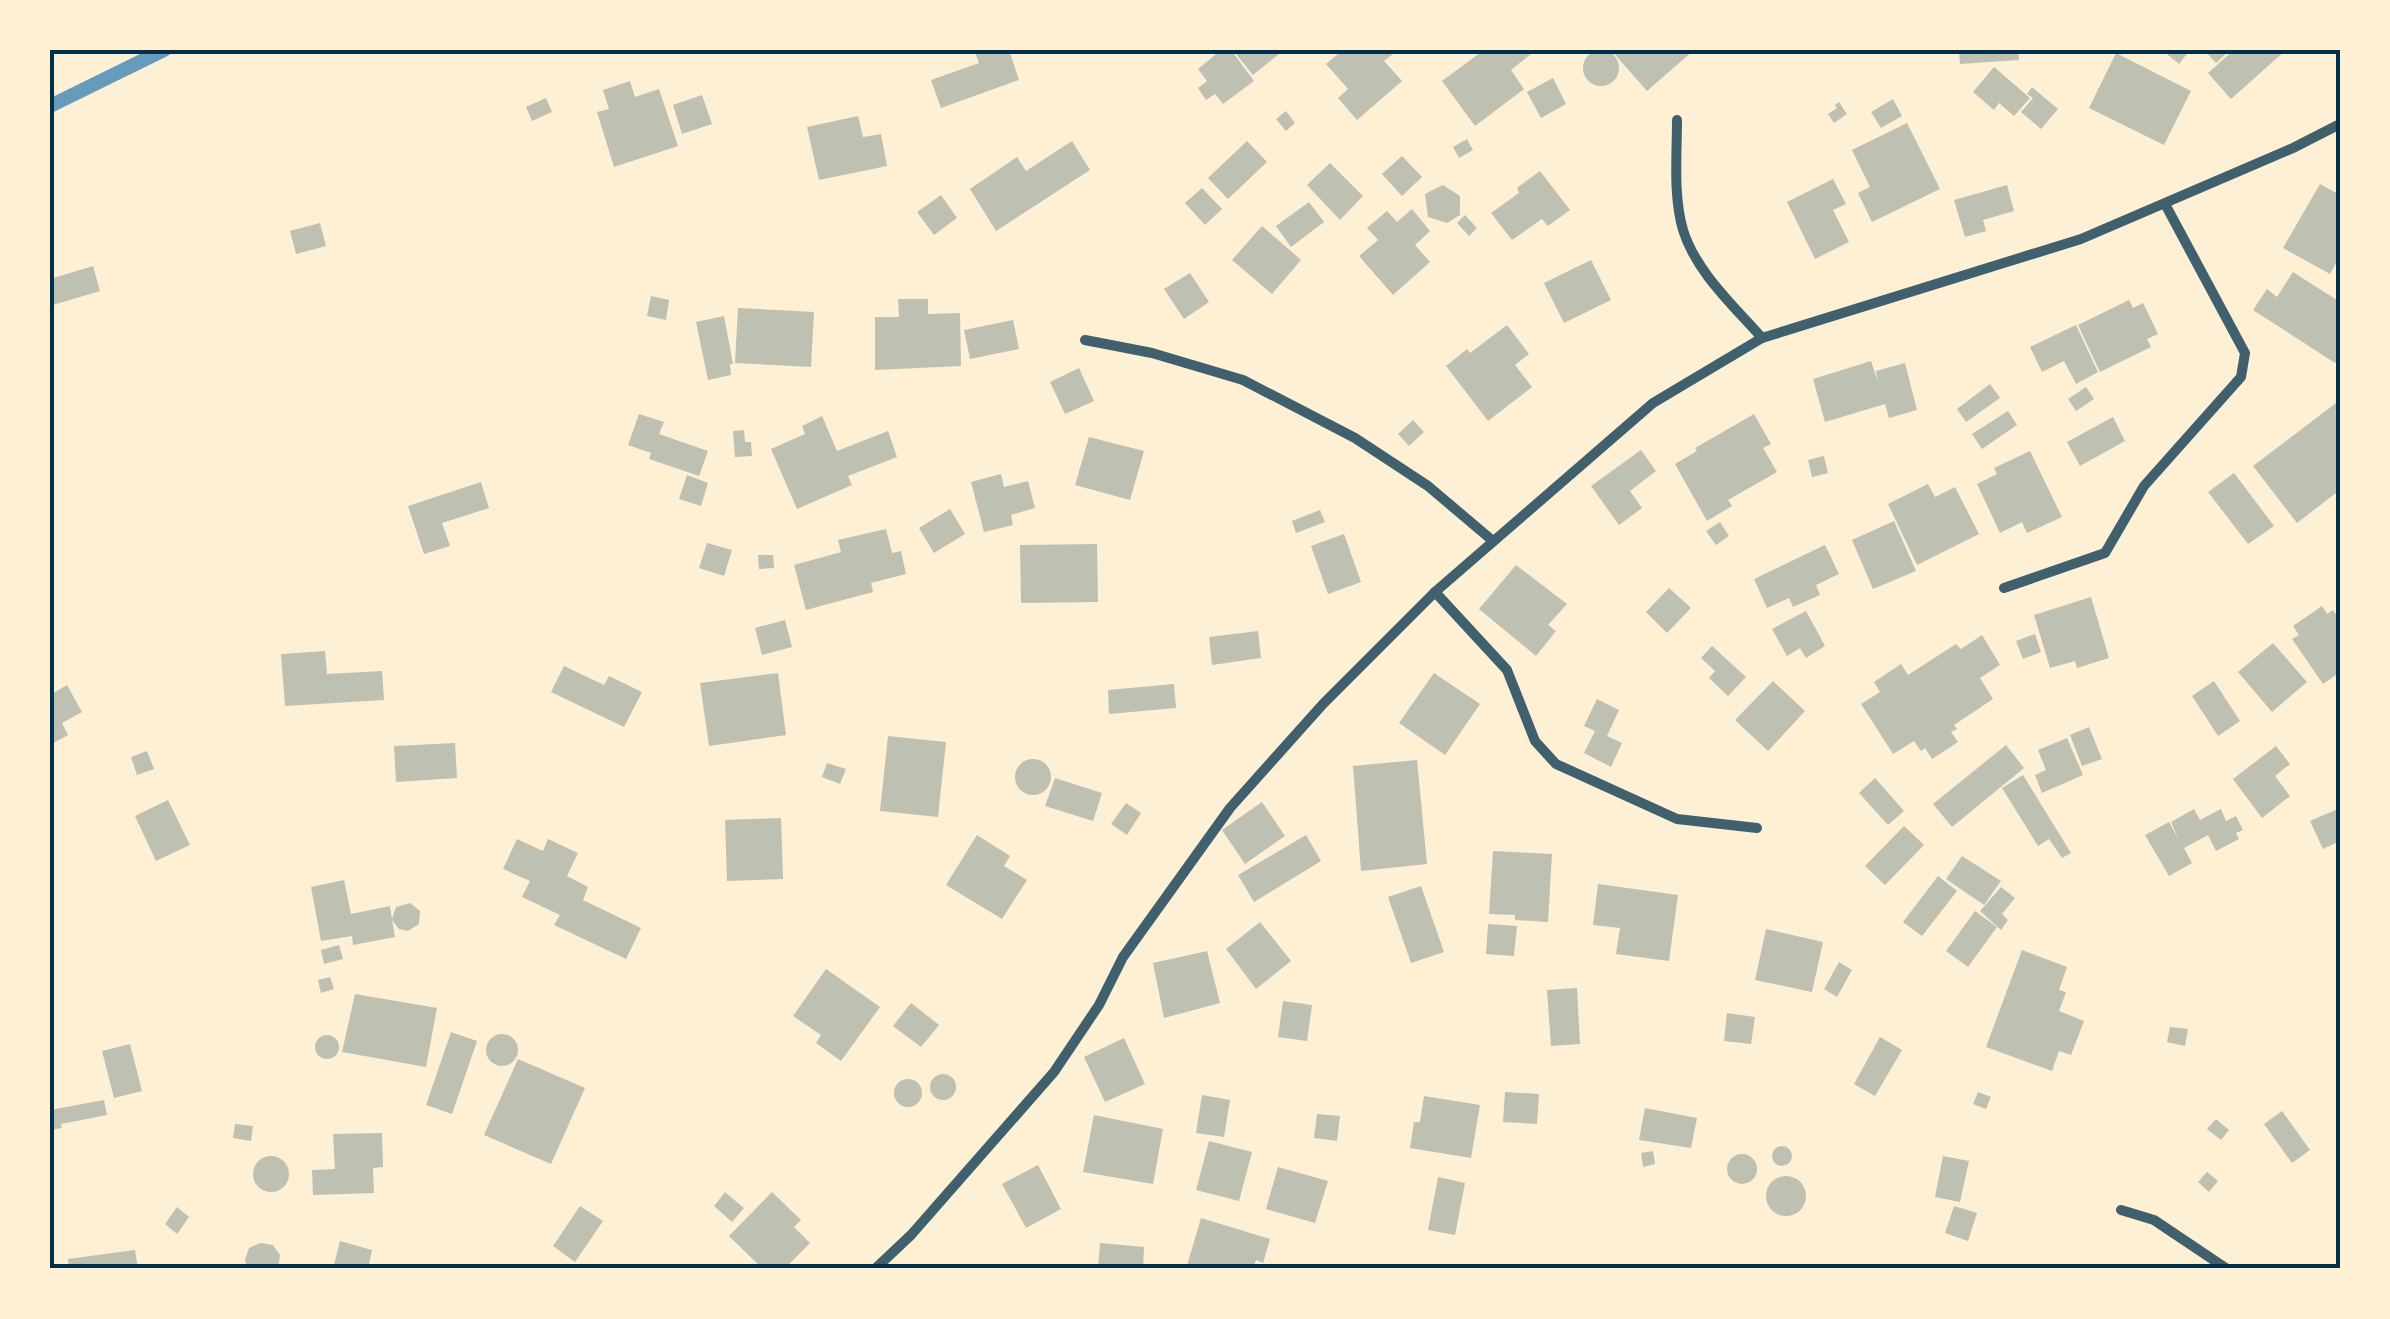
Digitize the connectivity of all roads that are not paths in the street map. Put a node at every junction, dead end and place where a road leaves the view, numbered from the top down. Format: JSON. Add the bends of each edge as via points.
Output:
{"nodes":[{"id":1,"x":1678,"y":120,"type":"dead end"},
{"id":2,"x":2340,"y":124,"type":"edge"},
{"id":3,"x":2165,"y":204,"type":"junction"},
{"id":4,"x":1762,"y":338,"type":"junction"},
{"id":5,"x":1085,"y":340,"type":"dead end"},
{"id":6,"x":1492,"y":541,"type":"junction"},
{"id":7,"x":2004,"y":588,"type":"dead end"},
{"id":8,"x":1435,"y":592,"type":"junction"},
{"id":9,"x":1756,"y":828,"type":"dead end"},
{"id":10,"x":2120,"y":1210,"type":"dead end"},
{"id":11,"x":875,"y":1269,"type":"edge"},
{"id":12,"x":2227,"y":1269,"type":"edge"}],
"edges":[{"from":1,"to":4,"type":"street","via":[[1676,185],[1684,231],[1703,269]]},
{"from":2,"to":3,"type":"street"},
{"from":3,"to":4,"type":"street","via":[[2081,239]]},
{"from":3,"to":7,"type":"street","via":[[2245,353],[2241,376],[2144,486],[2105,553]]},
{"from":4,"to":6,"type":"street","via":[[1652,403]]},
{"from":5,"to":6,"type":"street","via":[[1243,380],[1355,438],[1428,486]]},
{"from":6,"to":8,"type":"street"},
{"from":8,"to":9,"type":"street","via":[[1508,670],[1535,741],[1556,764],[1677,819]]},
{"from":8,"to":11,"type":"street","via":[[1230,808],[1122,957],[1054,1072]]},
{"from":10,"to":12,"type":"street","via":[[2154,1220]]}]}
